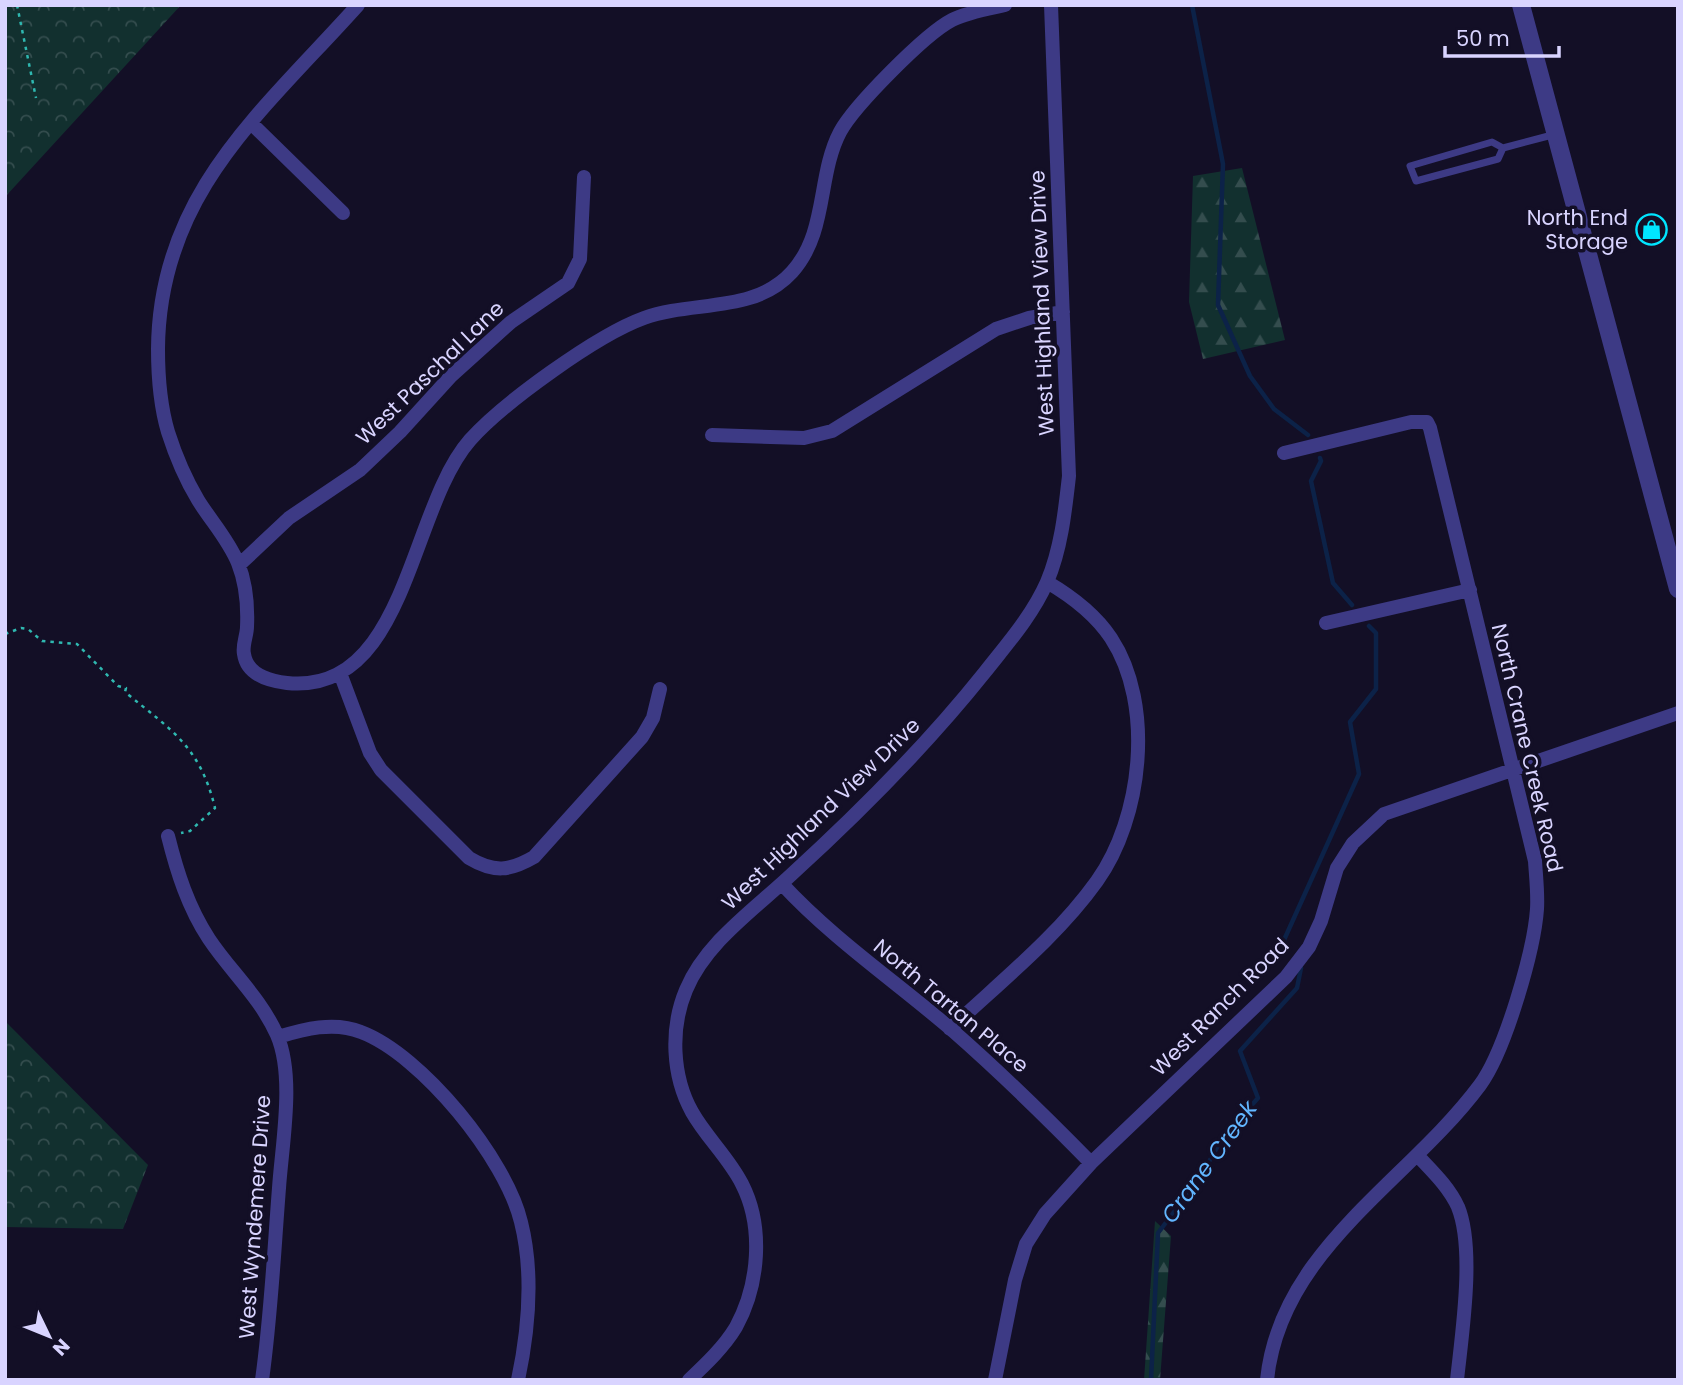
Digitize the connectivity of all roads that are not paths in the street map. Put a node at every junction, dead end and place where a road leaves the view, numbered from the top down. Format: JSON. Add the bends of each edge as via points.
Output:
{"nodes":[{"id":1,"x":358,"y":5,"type":"edge"},
{"id":2,"x":1005,"y":5,"type":"edge"},
{"id":3,"x":1051,"y":5,"type":"edge"},
{"id":4,"x":1521,"y":5,"type":"edge"},
{"id":5,"x":252,"y":124,"type":"junction"},
{"id":6,"x":1556,"y":134,"type":"junction"},
{"id":7,"x":1503,"y":148,"type":"junction"},
{"id":8,"x":584,"y":177,"type":"dead end"},
{"id":9,"x":343,"y":213,"type":"dead end"},
{"id":10,"x":1063,"y":312,"type":"junction"},
{"id":11,"x":712,"y":435,"type":"dead end"},
{"id":12,"x":1284,"y":453,"type":"dead end"},
{"id":13,"x":239,"y":565,"type":"junction"},
{"id":14,"x":1047,"y":582,"type":"junction"},
{"id":15,"x":1678,"y":589,"type":"edge"},
{"id":16,"x":1470,"y":590,"type":"junction"},
{"id":17,"x":1326,"y":623,"type":"dead end"},
{"id":18,"x":340,"y":673,"type":"junction"},
{"id":19,"x":660,"y":689,"type":"dead end"},
{"id":20,"x":1678,"y":713,"type":"edge"},
{"id":21,"x":1514,"y":769,"type":"junction"},
{"id":22,"x":167,"y":836,"type":"road end"},
{"id":23,"x":782,"y":884,"type":"junction"},
{"id":24,"x":950,"y":1029,"type":"junction"},
{"id":25,"x":278,"y":1037,"type":"junction"},
{"id":26,"x":1418,"y":1156,"type":"junction"},
{"id":27,"x":1091,"y":1163,"type":"junction"},
{"id":28,"x":690,"y":1379,"type":"edge"},
{"id":29,"x":262,"y":1380,"type":"edge"},
{"id":30,"x":518,"y":1380,"type":"edge"},
{"id":31,"x":995,"y":1380,"type":"edge"},
{"id":32,"x":1267,"y":1380,"type":"edge"},
{"id":33,"x":1457,"y":1380,"type":"edge"}],
"edges":[{"from":1,"to":5,"type":"street"},
{"from":2,"to":18,"type":"street","via":[[953,20],[934,32],[840,131],[817,225],[791,274],[740,302],[675,309],[606,336],[502,410],[470,439],[444,479],[388,621],[367,653]]},
{"from":3,"to":10,"type":"street","name":"West Highland View Drive"},
{"from":4,"to":6,"type":"street"},
{"from":5,"to":9,"type":"street"},
{"from":5,"to":13,"type":"street","via":[[204,183],[185,219],[168,262],[158,320],[158,380],[168,431],[192,490]]},
{"from":6,"to":7,"type":"lane"},
{"from":6,"to":15,"type":"street"},
{"from":7,"to":7,"type":"lane","via":[[1498,159],[1416,181],[1410,166],[1492,142]]},
{"from":8,"to":13,"type":"street","name":"West Paschal Lane","via":[[580,260],[568,283],[511,322],[360,470],[289,519]]},
{"from":10,"to":11,"type":"street","via":[[996,329],[832,431],[804,438]]},
{"from":10,"to":14,"type":"street","name":"West Highland View Drive","via":[[1069,475],[1062,532]]},
{"from":12,"to":16,"type":"street","name":"North Crane Creek Road","via":[[1427,422]]},
{"from":13,"to":18,"type":"street","via":[[247,601],[244,656],[252,669],[265,679],[288,683],[312,683]]},
{"from":14,"to":23,"type":"street","name":"West Highland View Drive","via":[[1022,625],[942,726]]},
{"from":14,"to":24,"type":"street","via":[[1087,611],[1110,638],[1127,671],[1139,727],[1135,783],[1122,836],[1099,880],[1070,916]]},
{"from":16,"to":17,"type":"street"},
{"from":16,"to":21,"type":"street","name":"North Crane Creek Road"},
{"from":18,"to":19,"type":"street","via":[[370,753],[381,770],[469,858],[500,870],[517,867],[534,856],[642,737],[653,718]]},
{"from":20,"to":21,"type":"street","name":"West Ranch Road"},
{"from":21,"to":26,"type":"street","name":"North Crane Creek Road","via":[[1537,889],[1525,968],[1496,1055],[1481,1084]]},
{"from":21,"to":27,"type":"street","name":"West Ranch Road","via":[[1384,814],[1353,843],[1337,868],[1313,939],[1286,976]]},
{"from":22,"to":25,"type":"street","name":"West Wyndemere Drive","via":[[180,883],[199,922],[261,1005]]},
{"from":23,"to":24,"type":"street","name":"North Tartan Place","via":[[827,930]]},
{"from":23,"to":28,"type":"street","name":"West Highland View Drive","via":[[702,959],[685,992],[677,1028],[675,1058],[681,1089],[692,1113],[742,1185],[754,1219],[757,1251],[750,1290],[736,1326]]},
{"from":24,"to":27,"type":"street","name":"North Tartan Place","via":[[1027,1097]]},
{"from":25,"to":29,"type":"street","name":"West Wyndemere Drive","via":[[286,1090]]},
{"from":25,"to":30,"type":"street","via":[[307,1028],[360,1031],[422,1075],[476,1134],[504,1177],[521,1220],[530,1269]]},
{"from":26,"to":32,"type":"street","name":"North Crane Creek Road","via":[[1314,1260],[1278,1327]]},
{"from":26,"to":33,"type":"street","via":[[1446,1186],[1458,1207],[1466,1239]]},
{"from":27,"to":31,"type":"street","name":"West Ranch Road","via":[[1045,1214],[1026,1244]]}]}
